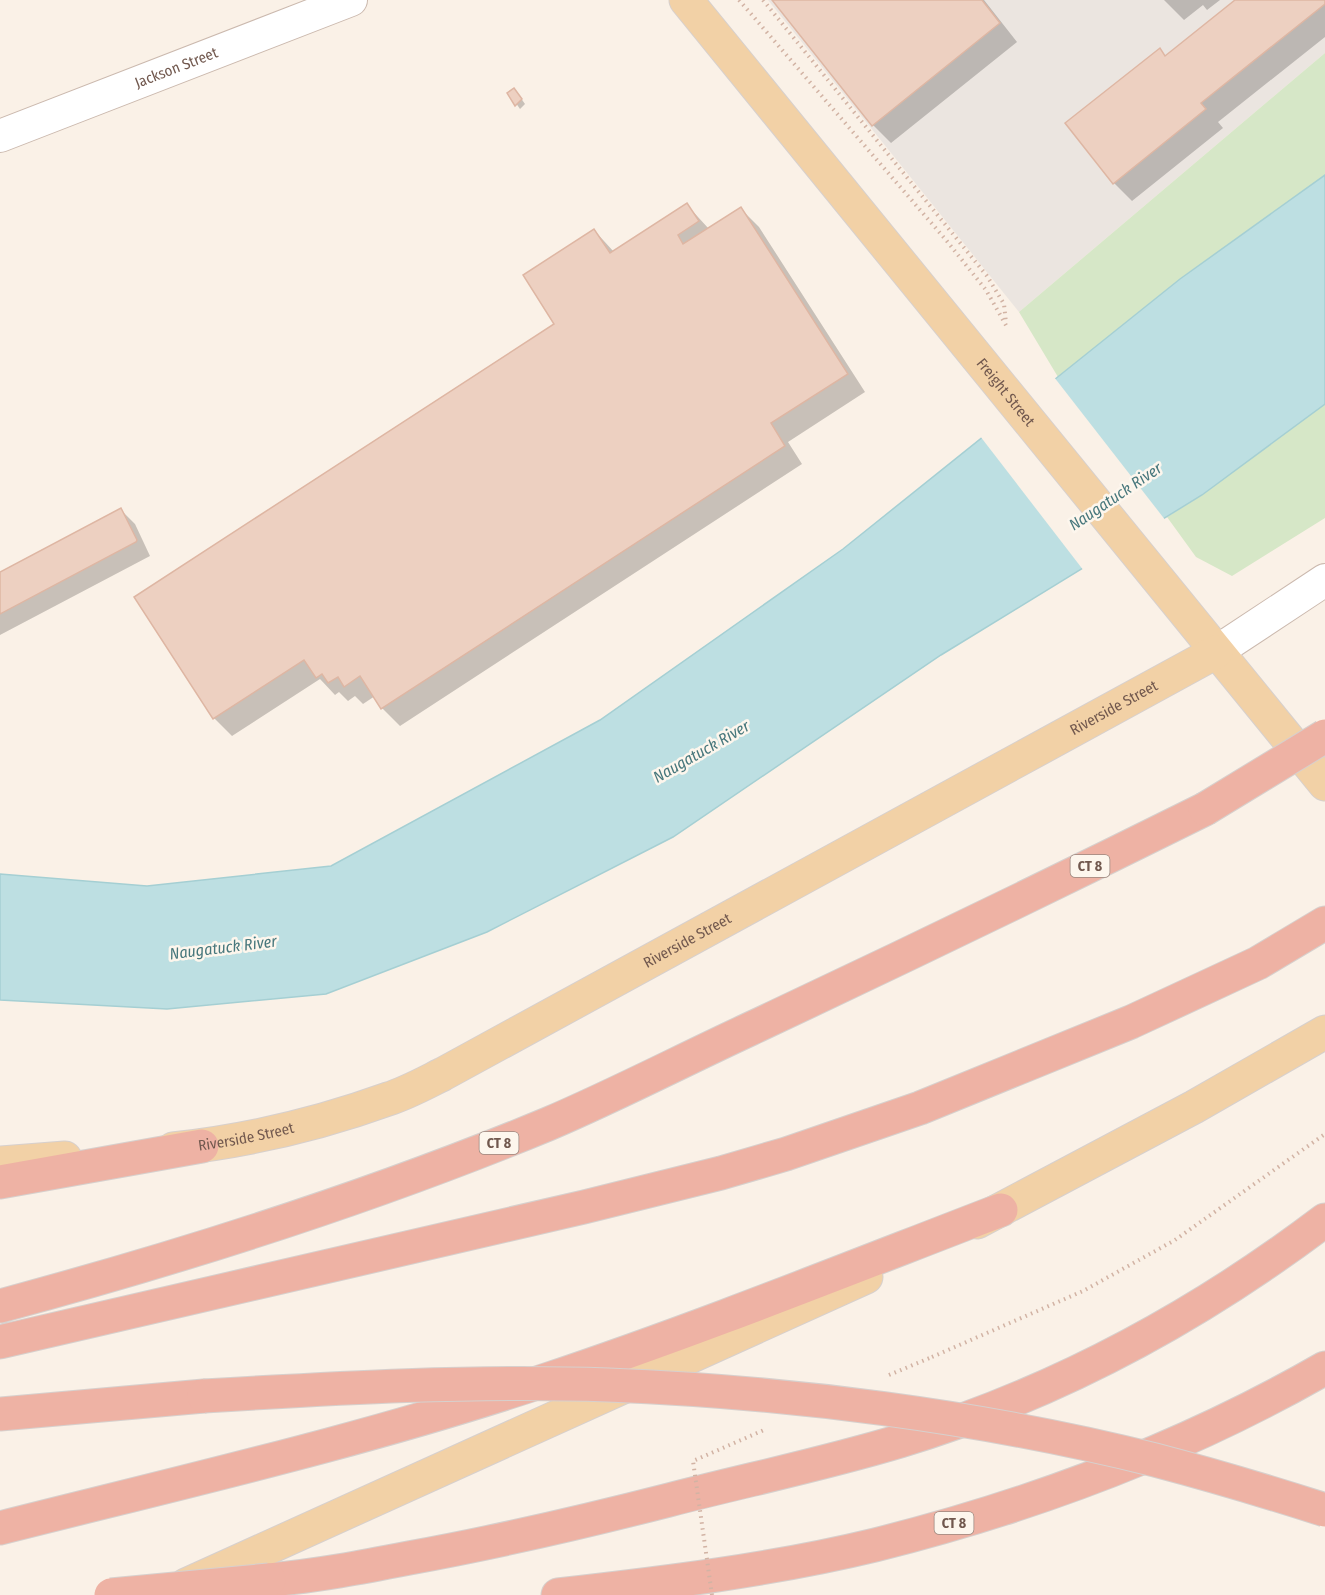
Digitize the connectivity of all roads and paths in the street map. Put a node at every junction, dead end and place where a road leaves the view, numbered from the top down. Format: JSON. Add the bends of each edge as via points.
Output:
{"nodes":[{"id":1,"x":351,"y":0,"type":"edge"},
{"id":2,"x":686,"y":0,"type":"edge"},
{"id":3,"x":740,"y":0,"type":"edge"},
{"id":4,"x":763,"y":0,"type":"edge"},
{"id":5,"x":0,"y":136,"type":"edge"},
{"id":6,"x":1325,"y":580,"type":"edge"},
{"id":7,"x":1216,"y":652,"type":"junction"},
{"id":8,"x":1325,"y":736,"type":"edge"},
{"id":9,"x":1325,"y":784,"type":"edge"},
{"id":10,"x":1325,"y":923,"type":"edge"},
{"id":11,"x":1325,"y":1032,"type":"edge"},
{"id":12,"x":1325,"y":1134,"type":"edge"},
{"id":13,"x":202,"y":1146,"type":"junction"},
{"id":14,"x":0,"y":1163,"type":"edge"},
{"id":15,"x":0,"y":1182,"type":"edge"},
{"id":16,"x":1001,"y":1210,"type":"junction"},
{"id":17,"x":1325,"y":1220,"type":"edge"},
{"id":18,"x":0,"y":1306,"type":"edge"},
{"id":19,"x":0,"y":1342,"type":"edge"},
{"id":20,"x":1325,"y":1368,"type":"edge"},
{"id":21,"x":888,"y":1376,"type":"dead end"},
{"id":22,"x":0,"y":1414,"type":"edge"},
{"id":23,"x":769,"y":1428,"type":"dead end"},
{"id":24,"x":1325,"y":1510,"type":"edge"},
{"id":25,"x":0,"y":1528,"type":"edge"},
{"id":26,"x":111,"y":1595,"type":"edge"},
{"id":27,"x":162,"y":1595,"type":"edge"},
{"id":28,"x":558,"y":1595,"type":"edge"},
{"id":29,"x":712,"y":1595,"type":"edge"}],
"edges":[{"from":1,"to":5,"type":"street","name":"Jackson Street"},
{"from":2,"to":7,"type":"main road","name":"Freight Street"},
{"from":3,"to":4,"type":"path","via":[[946,240],[986,290],[1007,327],[1004,304],[987,276]]},
{"from":6,"to":7,"type":"street","name":"Riverside Street"},
{"from":7,"to":9,"type":"main road","name":"Freight Street"},
{"from":7,"to":13,"type":"main road","name":"Riverside Street","via":[[443,1074],[391,1098],[330,1118]]},
{"from":8,"to":18,"type":"highway","number":"CT 8","bridge":true,"via":[[1205,809],[975,923],[551,1122],[311,1214]]},
{"from":10,"to":19,"type":"highway","via":[[1270,957],[1204,990],[1047,1058],[786,1154],[660,1189]]},
{"from":11,"to":16,"type":"main road"},
{"from":12,"to":21,"type":"path","bridge":true,"via":[[1175,1240],[1083,1291]]},
{"from":13,"to":14,"type":"main road","name":"Riverside Street"},
{"from":13,"to":15,"type":"highway"},
{"from":16,"to":25,"type":"highway","via":[[679,1334],[544,1381],[289,1455]]},
{"from":16,"to":27,"type":"main road","via":[[745,1333]]},
{"from":17,"to":26,"type":"highway","bridge":true,"via":[[1239,1282],[1134,1343],[1081,1370],[956,1422],[899,1441],[454,1550],[269,1580]]},
{"from":20,"to":28,"type":"highway","number":"CT 8","via":[[1195,1435],[988,1514],[874,1545],[763,1567]]},
{"from":22,"to":24,"type":"highway","bridge":true,"via":[[329,1389],[511,1384],[700,1390],[974,1422],[1155,1460]]},
{"from":23,"to":29,"type":"path","bridge":true,"via":[[693,1461]]}]}
